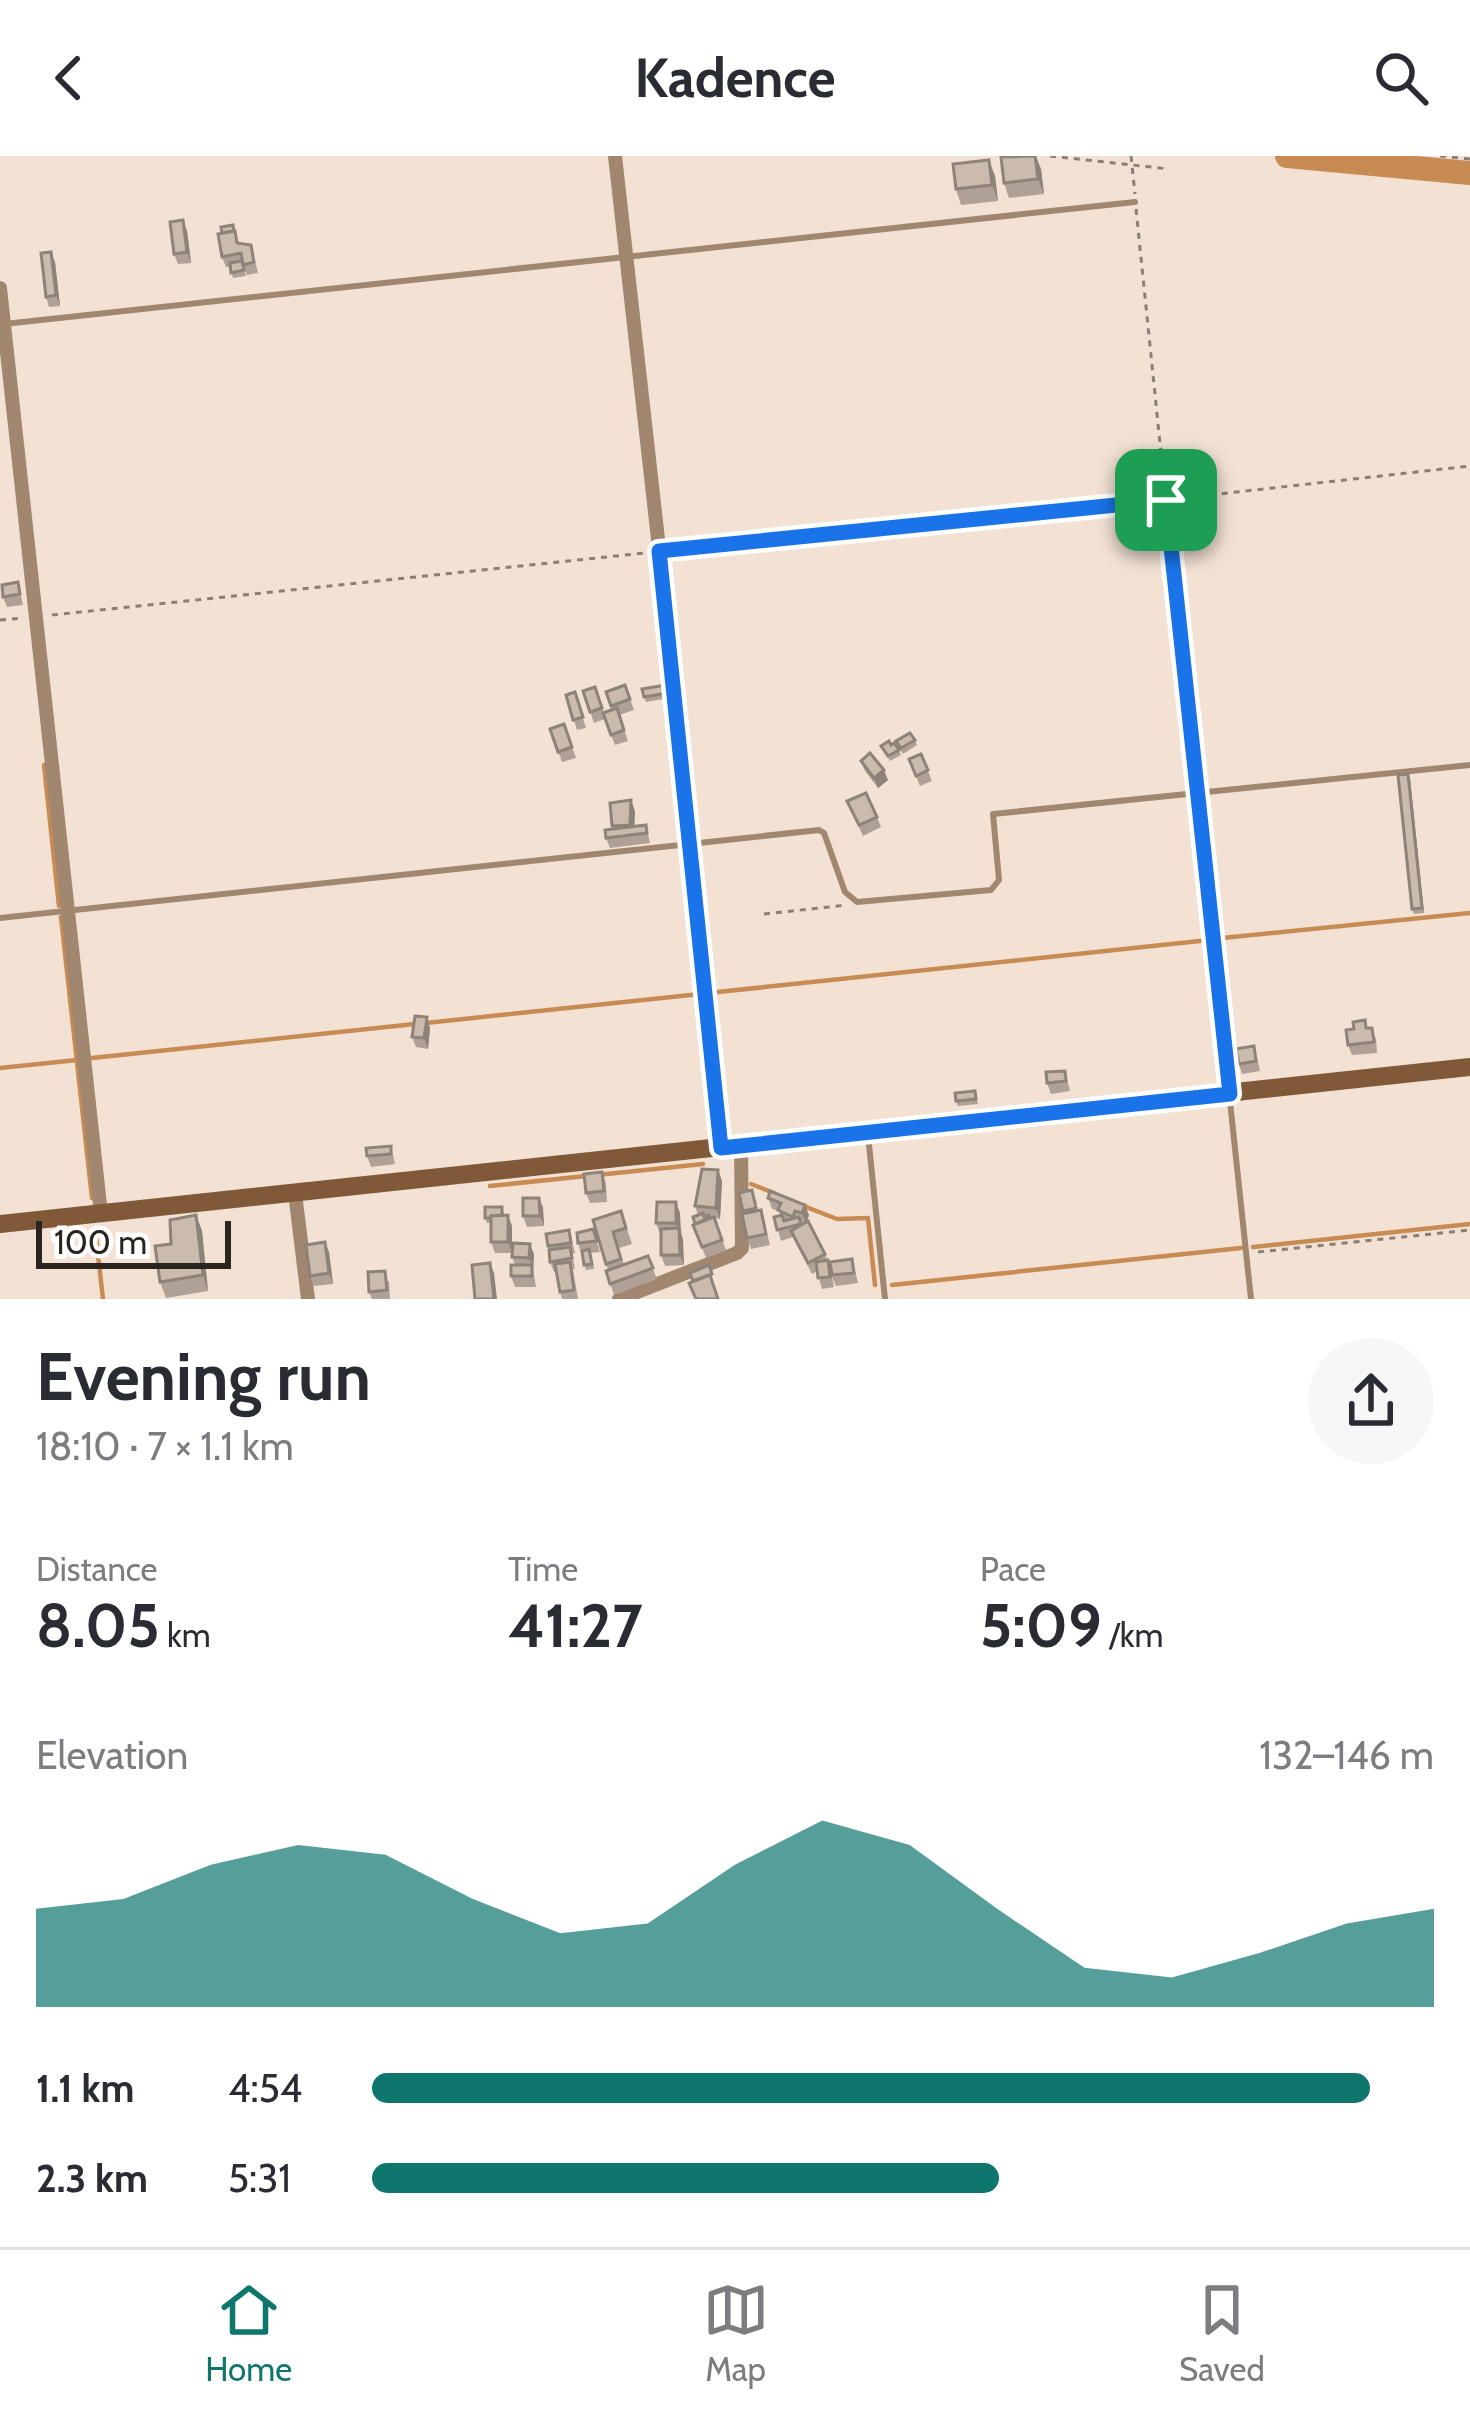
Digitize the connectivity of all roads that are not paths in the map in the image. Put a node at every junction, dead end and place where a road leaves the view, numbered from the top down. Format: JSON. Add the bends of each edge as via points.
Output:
{"nodes":[{"id":1,"x":615,"y":156,"type":"edge"},
{"id":2,"x":1136,"y":202,"type":"road end"},
{"id":3,"x":628,"y":257,"type":"junction"},
{"id":4,"x":0,"y":288,"type":"edge"},
{"id":5,"x":2,"y":324,"type":"edge"},
{"id":6,"x":1166,"y":500,"type":"road end"},
{"id":7,"x":1470,"y":765,"type":"edge"},
{"id":8,"x":1197,"y":794,"type":"junction"},
{"id":9,"x":692,"y":842,"type":"junction"},
{"id":10,"x":68,"y":910,"type":"junction"},
{"id":11,"x":0,"y":918,"type":"edge"},
{"id":12,"x":1470,"y":1067,"type":"edge"},
{"id":13,"x":1230,"y":1094,"type":"junction"},
{"id":14,"x":868,"y":1131,"type":"junction"},
{"id":15,"x":731,"y":1147,"type":"junction"},
{"id":16,"x":295,"y":1193,"type":"junction"},
{"id":17,"x":101,"y":1214,"type":"junction"},
{"id":18,"x":0,"y":1224,"type":"edge"},
{"id":19,"x":308,"y":1299,"type":"edge"},
{"id":20,"x":619,"y":1299,"type":"edge"},
{"id":21,"x":885,"y":1299,"type":"edge"},
{"id":22,"x":1251,"y":1299,"type":"edge"}],
"edges":[{"from":1,"to":3,"type":"street"},
{"from":2,"to":3,"type":"lane"},
{"from":3,"to":5,"type":"lane"},
{"from":3,"to":9,"type":"street"},
{"from":4,"to":5,"type":"street"},
{"from":5,"to":10,"type":"street"},
{"from":6,"to":8,"type":"lane"},
{"from":7,"to":8,"type":"lane"},
{"from":8,"to":9,"type":"lane","via":[[993,814],[996,888],[862,902],[845,892],[819,830]]},
{"from":8,"to":13,"type":"lane"},
{"from":9,"to":10,"type":"lane"},
{"from":9,"to":15,"type":"street"},
{"from":10,"to":11,"type":"lane"},
{"from":10,"to":17,"type":"street"},
{"from":12,"to":13,"type":"street"},
{"from":13,"to":14,"type":"street"},
{"from":13,"to":22,"type":"lane"},
{"from":14,"to":15,"type":"street"},
{"from":14,"to":21,"type":"lane"},
{"from":15,"to":16,"type":"street"},
{"from":15,"to":20,"type":"street","via":[[742,1248]]},
{"from":16,"to":17,"type":"street"},
{"from":16,"to":19,"type":"street"},
{"from":17,"to":18,"type":"street"}]}
